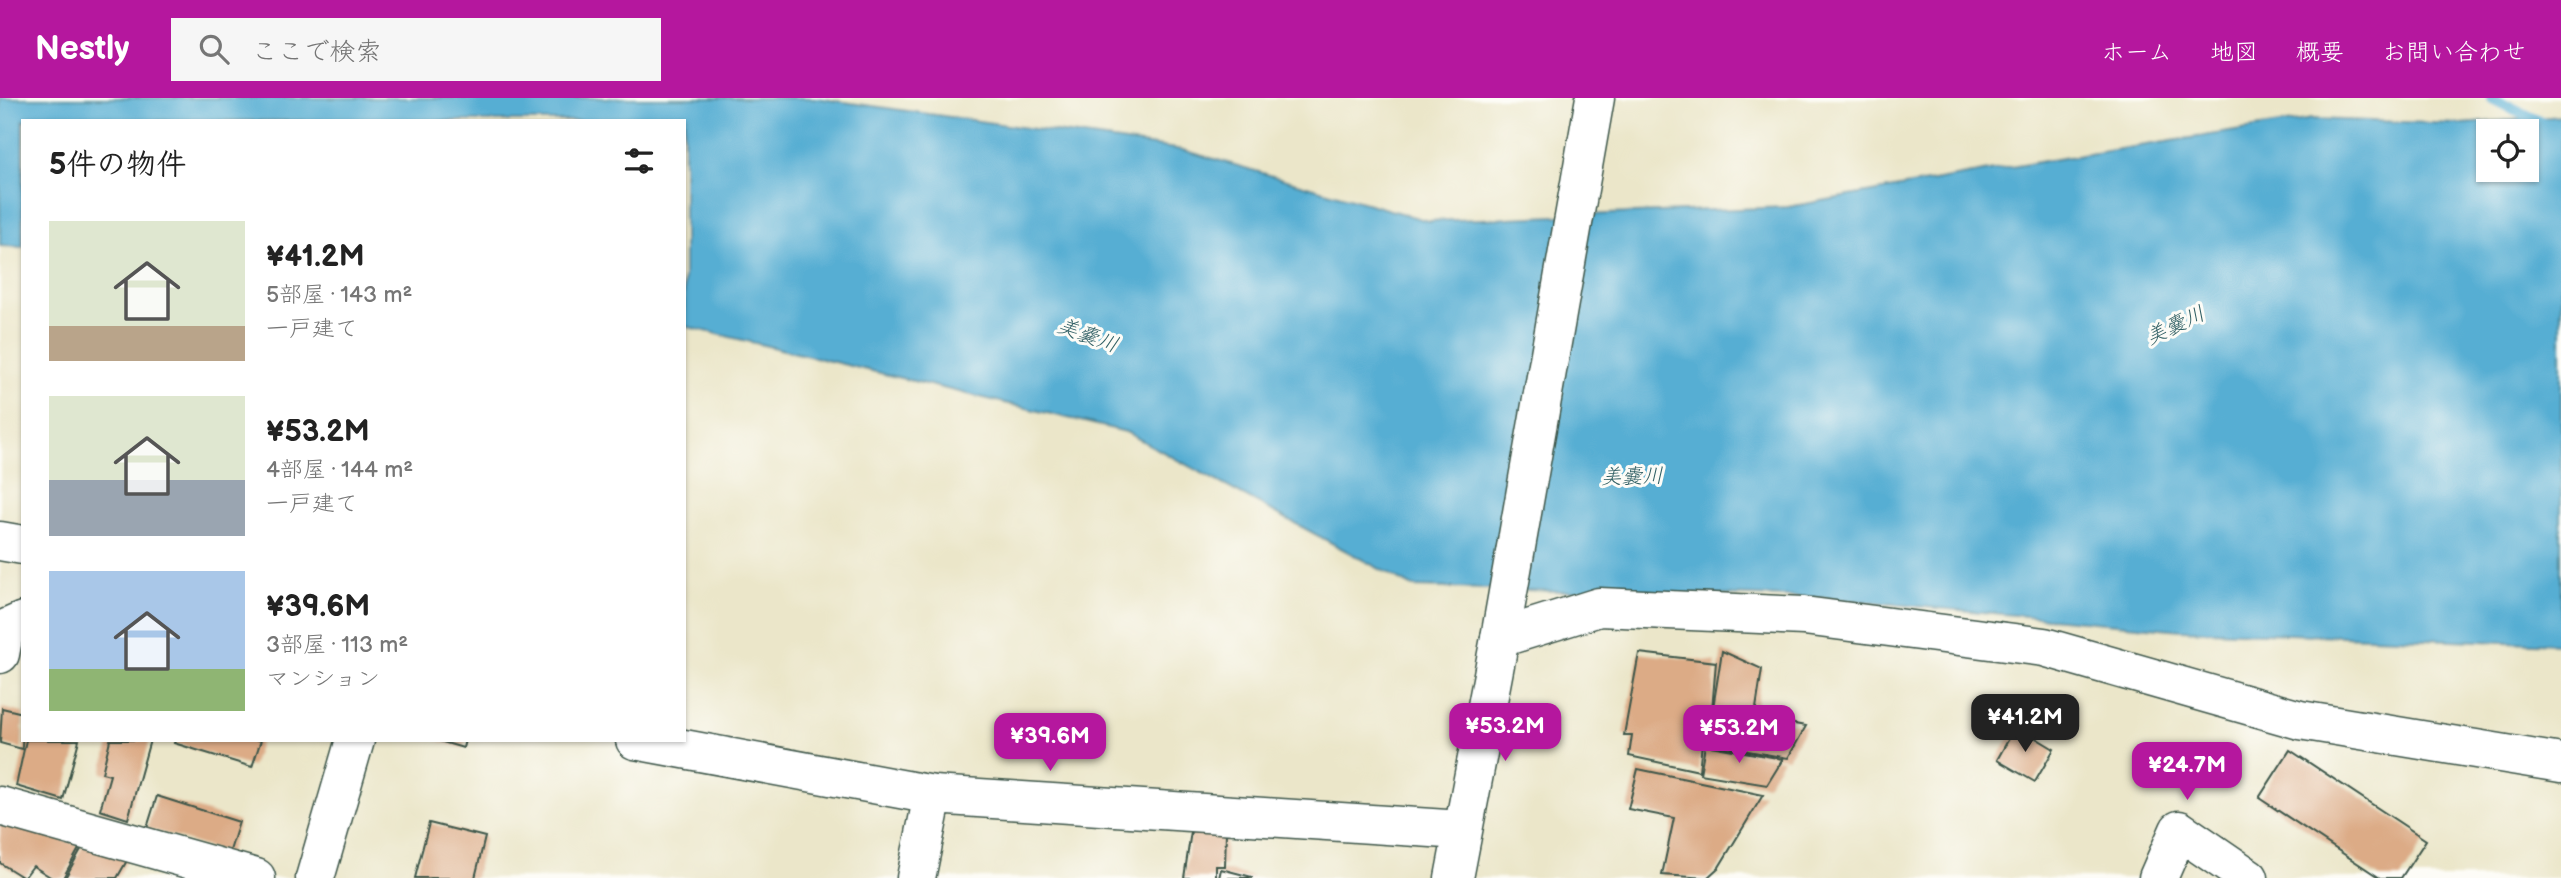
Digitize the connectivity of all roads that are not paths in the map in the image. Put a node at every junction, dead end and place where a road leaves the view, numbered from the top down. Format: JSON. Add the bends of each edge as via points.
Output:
{"nodes":[{"id":1,"x":1595,"y":98,"type":"edge"},
{"id":2,"x":0,"y":541,"type":"edge"},
{"id":3,"x":21,"y":545,"type":"edge"},
{"id":4,"x":21,"y":622,"type":"edge"},
{"id":5,"x":1500,"y":638,"type":"junction"},
{"id":6,"x":0,"y":654,"type":"edge"},
{"id":7,"x":354,"y":742,"type":"edge"},
{"id":8,"x":646,"y":742,"type":"edge"},
{"id":9,"x":2561,"y":763,"type":"edge"},
{"id":10,"x":933,"y":795,"type":"junction"},
{"id":11,"x":0,"y":806,"type":"edge"},
{"id":12,"x":1462,"y":830,"type":"junction"},
{"id":13,"x":256,"y":878,"type":"edge"},
{"id":14,"x":315,"y":878,"type":"edge"},
{"id":15,"x":916,"y":878,"type":"edge"},
{"id":16,"x":1454,"y":878,"type":"edge"},
{"id":17,"x":2158,"y":878,"type":"edge"},
{"id":18,"x":2249,"y":878,"type":"edge"}],
"edges":[{"from":1,"to":5,"type":"street"},
{"from":2,"to":3,"type":"street"},
{"from":4,"to":6,"type":"street","via":[[5,629]]},
{"from":5,"to":9,"type":"street","via":[[1599,607],[1804,616],[2044,647],[2300,720]]},
{"from":5,"to":12,"type":"street"},
{"from":7,"to":14,"type":"street"},
{"from":8,"to":10,"type":"street"},
{"from":10,"to":12,"type":"street"},
{"from":10,"to":15,"type":"street"},
{"from":11,"to":13,"type":"street"},
{"from":12,"to":16,"type":"street"},
{"from":17,"to":18,"type":"street","via":[[2179,830]]}]}
